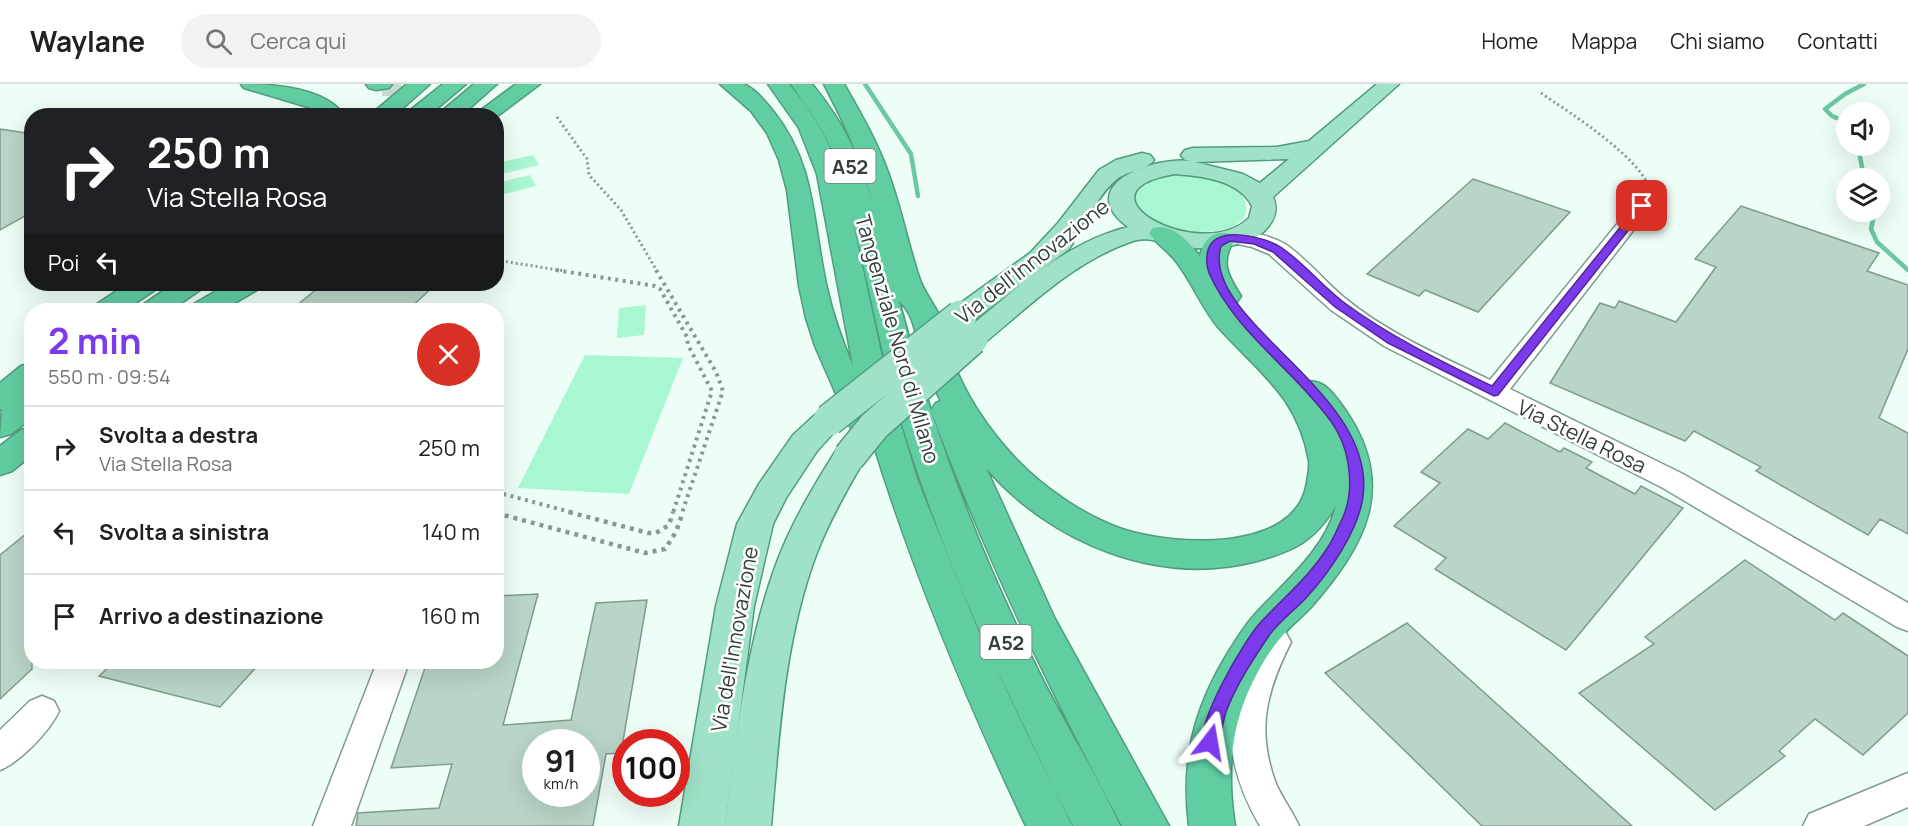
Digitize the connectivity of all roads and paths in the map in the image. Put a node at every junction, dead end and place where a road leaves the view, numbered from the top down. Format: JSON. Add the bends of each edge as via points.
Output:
{"nodes":[{"id":1,"x":251,"y":84,"type":"edge"},
{"id":2,"x":376,"y":84,"type":"edge"},
{"id":3,"x":382,"y":84,"type":"edge"},
{"id":4,"x":420,"y":84,"type":"edge"},
{"id":5,"x":456,"y":84,"type":"edge"},
{"id":6,"x":487,"y":84,"type":"edge"},
{"id":7,"x":517,"y":84,"type":"edge"},
{"id":8,"x":530,"y":84,"type":"edge"},
{"id":9,"x":730,"y":84,"type":"edge"},
{"id":10,"x":778,"y":84,"type":"edge"},
{"id":11,"x":801,"y":84,"type":"edge"},
{"id":12,"x":824,"y":84,"type":"edge"},
{"id":13,"x":834,"y":84,"type":"edge"},
{"id":14,"x":1389,"y":84,"type":"edge"},
{"id":15,"x":1541,"y":93,"type":"dead end"},
{"id":16,"x":324,"y":108,"type":"edge"},
{"id":17,"x":390,"y":108,"type":"edge"},
{"id":18,"x":424,"y":108,"type":"edge"},
{"id":19,"x":457,"y":108,"type":"edge"},
{"id":20,"x":488,"y":108,"type":"edge"},
{"id":21,"x":496,"y":108,"type":"edge"},
{"id":22,"x":556,"y":117,"type":"dead end"},
{"id":23,"x":853,"y":121,"type":"junction"},
{"id":24,"x":1310,"y":152,"type":"junction"},
{"id":25,"x":1231,"y":177,"type":"junction"},
{"id":26,"x":1125,"y":187,"type":"junction"},
{"id":27,"x":1259,"y":197,"type":"junction"},
{"id":28,"x":1642,"y":206,"type":"joint"},
{"id":29,"x":1156,"y":231,"type":"junction"},
{"id":30,"x":1226,"y":238,"type":"junction"},
{"id":31,"x":1042,"y":254,"type":"junction"},
{"id":32,"x":504,"y":261,"type":"edge"},
{"id":33,"x":905,"y":278,"type":"junction"},
{"id":34,"x":135,"y":291,"type":"edge"},
{"id":35,"x":180,"y":291,"type":"edge"},
{"id":36,"x":222,"y":291,"type":"edge"},
{"id":37,"x":235,"y":291,"type":"edge"},
{"id":38,"x":117,"y":303,"type":"edge"},
{"id":39,"x":164,"y":303,"type":"edge"},
{"id":40,"x":205,"y":303,"type":"edge"},
{"id":41,"x":216,"y":303,"type":"edge"},
{"id":42,"x":966,"y":328,"type":"junction"},
{"id":43,"x":24,"y":380,"type":"edge"},
{"id":44,"x":1494,"y":392,"type":"junction"},
{"id":45,"x":0,"y":399,"type":"edge"},
{"id":46,"x":24,"y":408,"type":"edge"},
{"id":47,"x":0,"y":426,"type":"edge"},
{"id":48,"x":24,"y":444,"type":"edge"},
{"id":49,"x":0,"y":463,"type":"edge"},
{"id":50,"x":504,"y":494,"type":"edge"},
{"id":51,"x":504,"y":515,"type":"edge"},
{"id":52,"x":1302,"y":592,"type":"junction"},
{"id":53,"x":1908,"y":618,"type":"edge"},
{"id":54,"x":390,"y":669,"type":"edge"},
{"id":55,"x":994,"y":710,"type":"junction"},
{"id":56,"x":42,"y":711,"type":"dead end"},
{"id":57,"x":0,"y":754,"type":"edge"},
{"id":58,"x":1908,"y":790,"type":"edge"},
{"id":59,"x":332,"y":826,"type":"edge"},
{"id":60,"x":702,"y":826,"type":"edge"},
{"id":61,"x":748,"y":826,"type":"edge"},
{"id":62,"x":1049,"y":826,"type":"edge"},
{"id":63,"x":1097,"y":826,"type":"edge"},
{"id":64,"x":1146,"y":826,"type":"edge"},
{"id":65,"x":1212,"y":826,"type":"edge"},
{"id":66,"x":1280,"y":826,"type":"edge"},
{"id":67,"x":1822,"y":826,"type":"edge"}],
"edges":[{"from":1,"to":16,"type":"highway","via":[[319,103]]},
{"from":2,"to":3,"type":"highway"},
{"from":4,"to":17,"type":"highway"},
{"from":5,"to":18,"type":"highway"},
{"from":6,"to":19,"type":"highway"},
{"from":7,"to":20,"type":"highway"},
{"from":8,"to":21,"type":"highway"},
{"from":9,"to":55,"type":"highway","via":[[763,112],[789,153],[802,198],[816,297],[826,335],[851,389],[885,486]]},
{"from":10,"to":55,"type":"highway","name":"Tangenziale Nord di Milano","number":"A52","via":[[809,124],[826,163],[884,426],[942,592]]},
{"from":11,"to":63,"type":"highway","name":"Tangenziale Nord di Milano","number":"A52","via":[[824,113],[846,153],[914,410],[953,519],[1029,693]]},
{"from":12,"to":23,"type":"highway"},
{"from":13,"to":23,"type":"highway"},
{"from":14,"to":24,"type":"main road"},
{"from":15,"to":28,"type":"path","via":[[1638,167],[1653,191]]},
{"from":22,"to":51,"type":"path","via":[[587,159],[594,183],[621,210],[716,372],[723,392],[676,532],[665,549],[645,553]]},
{"from":23,"to":33,"type":"highway","via":[[878,176]]},
{"from":24,"to":25,"type":"main road","via":[[1257,172]]},
{"from":24,"to":27,"type":"main road"},
{"from":24,"to":31,"type":"main road","via":[[1161,156],[1130,163],[1107,175]]},
{"from":25,"to":26,"type":"main road","name":"Via dell'Innovazione","via":[[1199,168],[1164,168],[1144,173]]},
{"from":25,"to":27,"type":"main road"},
{"from":26,"to":29,"type":"main road","via":[[1121,199],[1127,212]]},
{"from":26,"to":31,"type":"main road","name":"Via dell'Innovazione","via":[[1074,234]]},
{"from":27,"to":30,"type":"main road","via":[[1264,209],[1260,220],[1250,230]]},
{"from":28,"to":44,"type":"street"},
{"from":29,"to":30,"type":"main road","via":[[1192,240]]},
{"from":29,"to":33,"type":"highway","via":[[1184,254],[1226,317],[1303,402],[1324,447],[1325,489],[1313,513],[1305,524],[1258,549],[1218,556],[1148,550],[1081,526],[1032,494],[992,453],[956,397],[938,361],[924,314]]},
{"from":29,"to":42,"type":"main road","name":"Via dell'Innovazione","via":[[1120,235],[1092,248]]},
{"from":30,"to":44,"type":"street","name":"Via Stella Rosa","via":[[1277,249],[1340,305],[1392,341]]},
{"from":30,"to":52,"type":"highway","via":[[1213,248],[1212,258],[1223,290],[1256,333],[1333,415],[1345,432],[1356,465],[1356,496],[1345,531]]},
{"from":31,"to":42,"type":"main road","name":"Via dell'Innovazione"},
{"from":32,"to":50,"type":"path","via":[[660,289],[712,391],[669,525],[664,529],[648,534]]},
{"from":33,"to":64,"type":"highway","via":[[955,432],[1015,577]]},
{"from":34,"to":38,"type":"highway"},
{"from":35,"to":39,"type":"highway"},
{"from":36,"to":40,"type":"highway"},
{"from":37,"to":41,"type":"highway"},
{"from":42,"to":60,"type":"main road","name":"Via dell'Innovazione","bridge":true,"via":[[829,420],[805,443],[771,493],[755,524],[735,606]]},
{"from":42,"to":61,"type":"main road","name":"Via dell'Innovazione","bridge":true,"via":[[849,456],[811,524],[787,590],[765,682]]},
{"from":43,"to":45,"type":"highway"},
{"from":44,"to":53,"type":"street","name":"Via Stella Rosa","via":[[1673,481]]},
{"from":46,"to":47,"type":"highway"},
{"from":48,"to":49,"type":"highway"},
{"from":52,"to":65,"type":"highway","via":[[1264,629],[1229,685],[1218,713],[1210,742],[1208,772]]},
{"from":52,"to":66,"type":"street","via":[[1258,671],[1248,710],[1254,774],[1264,801]]},
{"from":54,"to":59,"type":"street"},
{"from":55,"to":62,"type":"highway","name":"Tangenziale Nord di Milano","number":"A52"},
{"from":56,"to":57,"type":"street"},
{"from":58,"to":67,"type":"street"}]}
